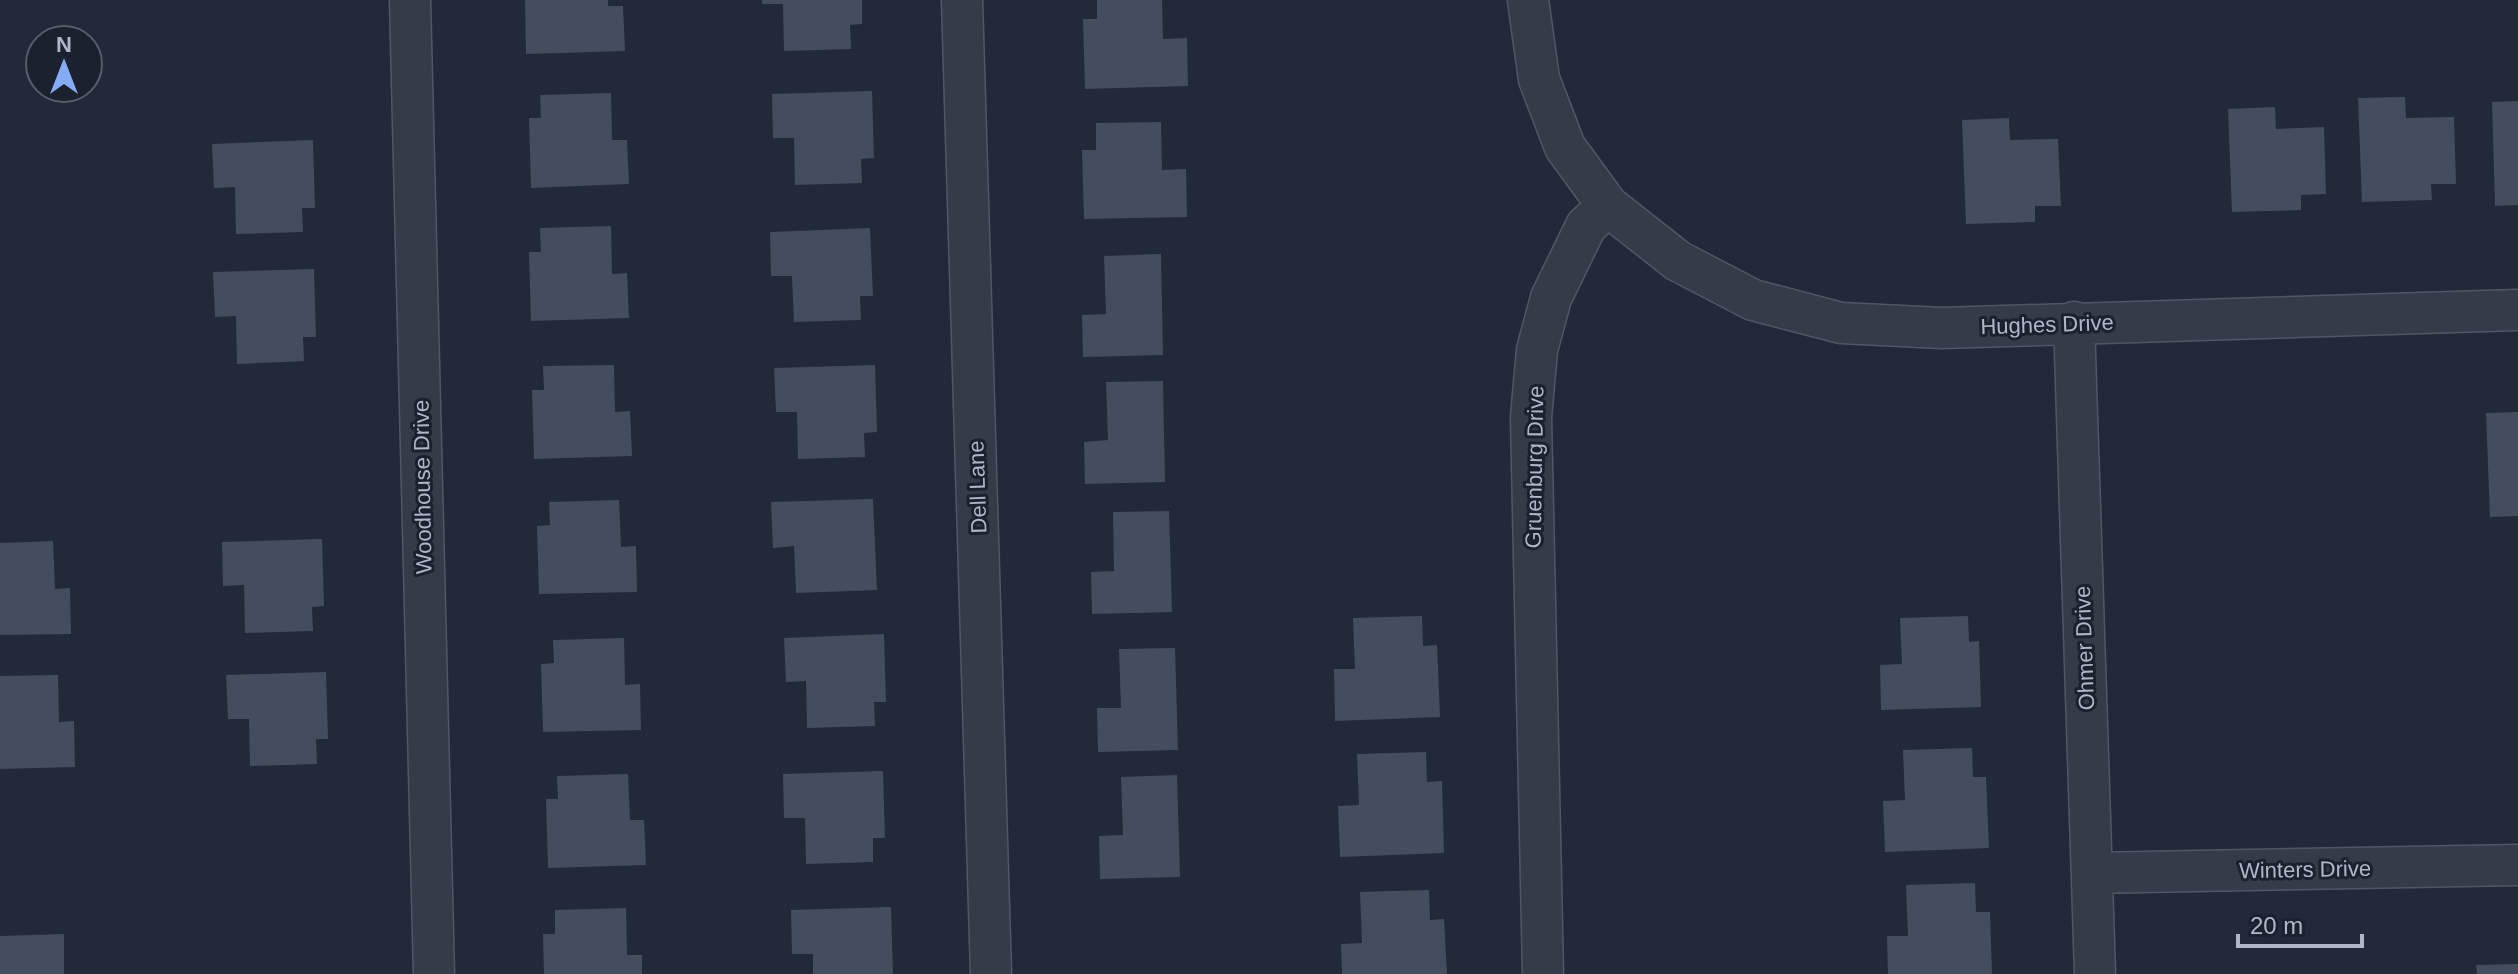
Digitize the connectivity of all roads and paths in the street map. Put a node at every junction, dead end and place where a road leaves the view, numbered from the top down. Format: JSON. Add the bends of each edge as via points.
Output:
{"nodes":[{"id":1,"x":410,"y":0,"type":"edge"},
{"id":2,"x":962,"y":0,"type":"edge"},
{"id":3,"x":1528,"y":0,"type":"edge"},
{"id":4,"x":1608,"y":206,"type":"junction"},
{"id":5,"x":2518,"y":310,"type":"edge"},
{"id":6,"x":2074,"y":322,"type":"junction"},
{"id":7,"x":2518,"y":865,"type":"edge"},
{"id":8,"x":2092,"y":873,"type":"junction"},
{"id":9,"x":434,"y":974,"type":"edge"},
{"id":10,"x":991,"y":974,"type":"edge"},
{"id":11,"x":1543,"y":974,"type":"edge"},
{"id":12,"x":2095,"y":974,"type":"edge"}],
"edges":[{"from":1,"to":9,"type":"street","name":"Woodhouse Drive"},
{"from":2,"to":10,"type":"street","name":"Dell Lane"},
{"from":3,"to":4,"type":"street","via":[[1539,79],[1565,147]]},
{"from":4,"to":6,"type":"street","name":"Hughes Drive","via":[[1678,261],[1753,300],[1841,323],[1942,328]]},
{"from":4,"to":11,"type":"street","name":"Gruenburg Drive","via":[[1586,226],[1551,298],[1537,350],[1531,417]]},
{"from":5,"to":6,"type":"street","name":"Hughes Drive"},
{"from":6,"to":8,"type":"street","name":"Ohmer Drive"},
{"from":7,"to":8,"type":"street","name":"Winters Drive"},
{"from":8,"to":12,"type":"street","name":"Ohmer Drive"}]}
